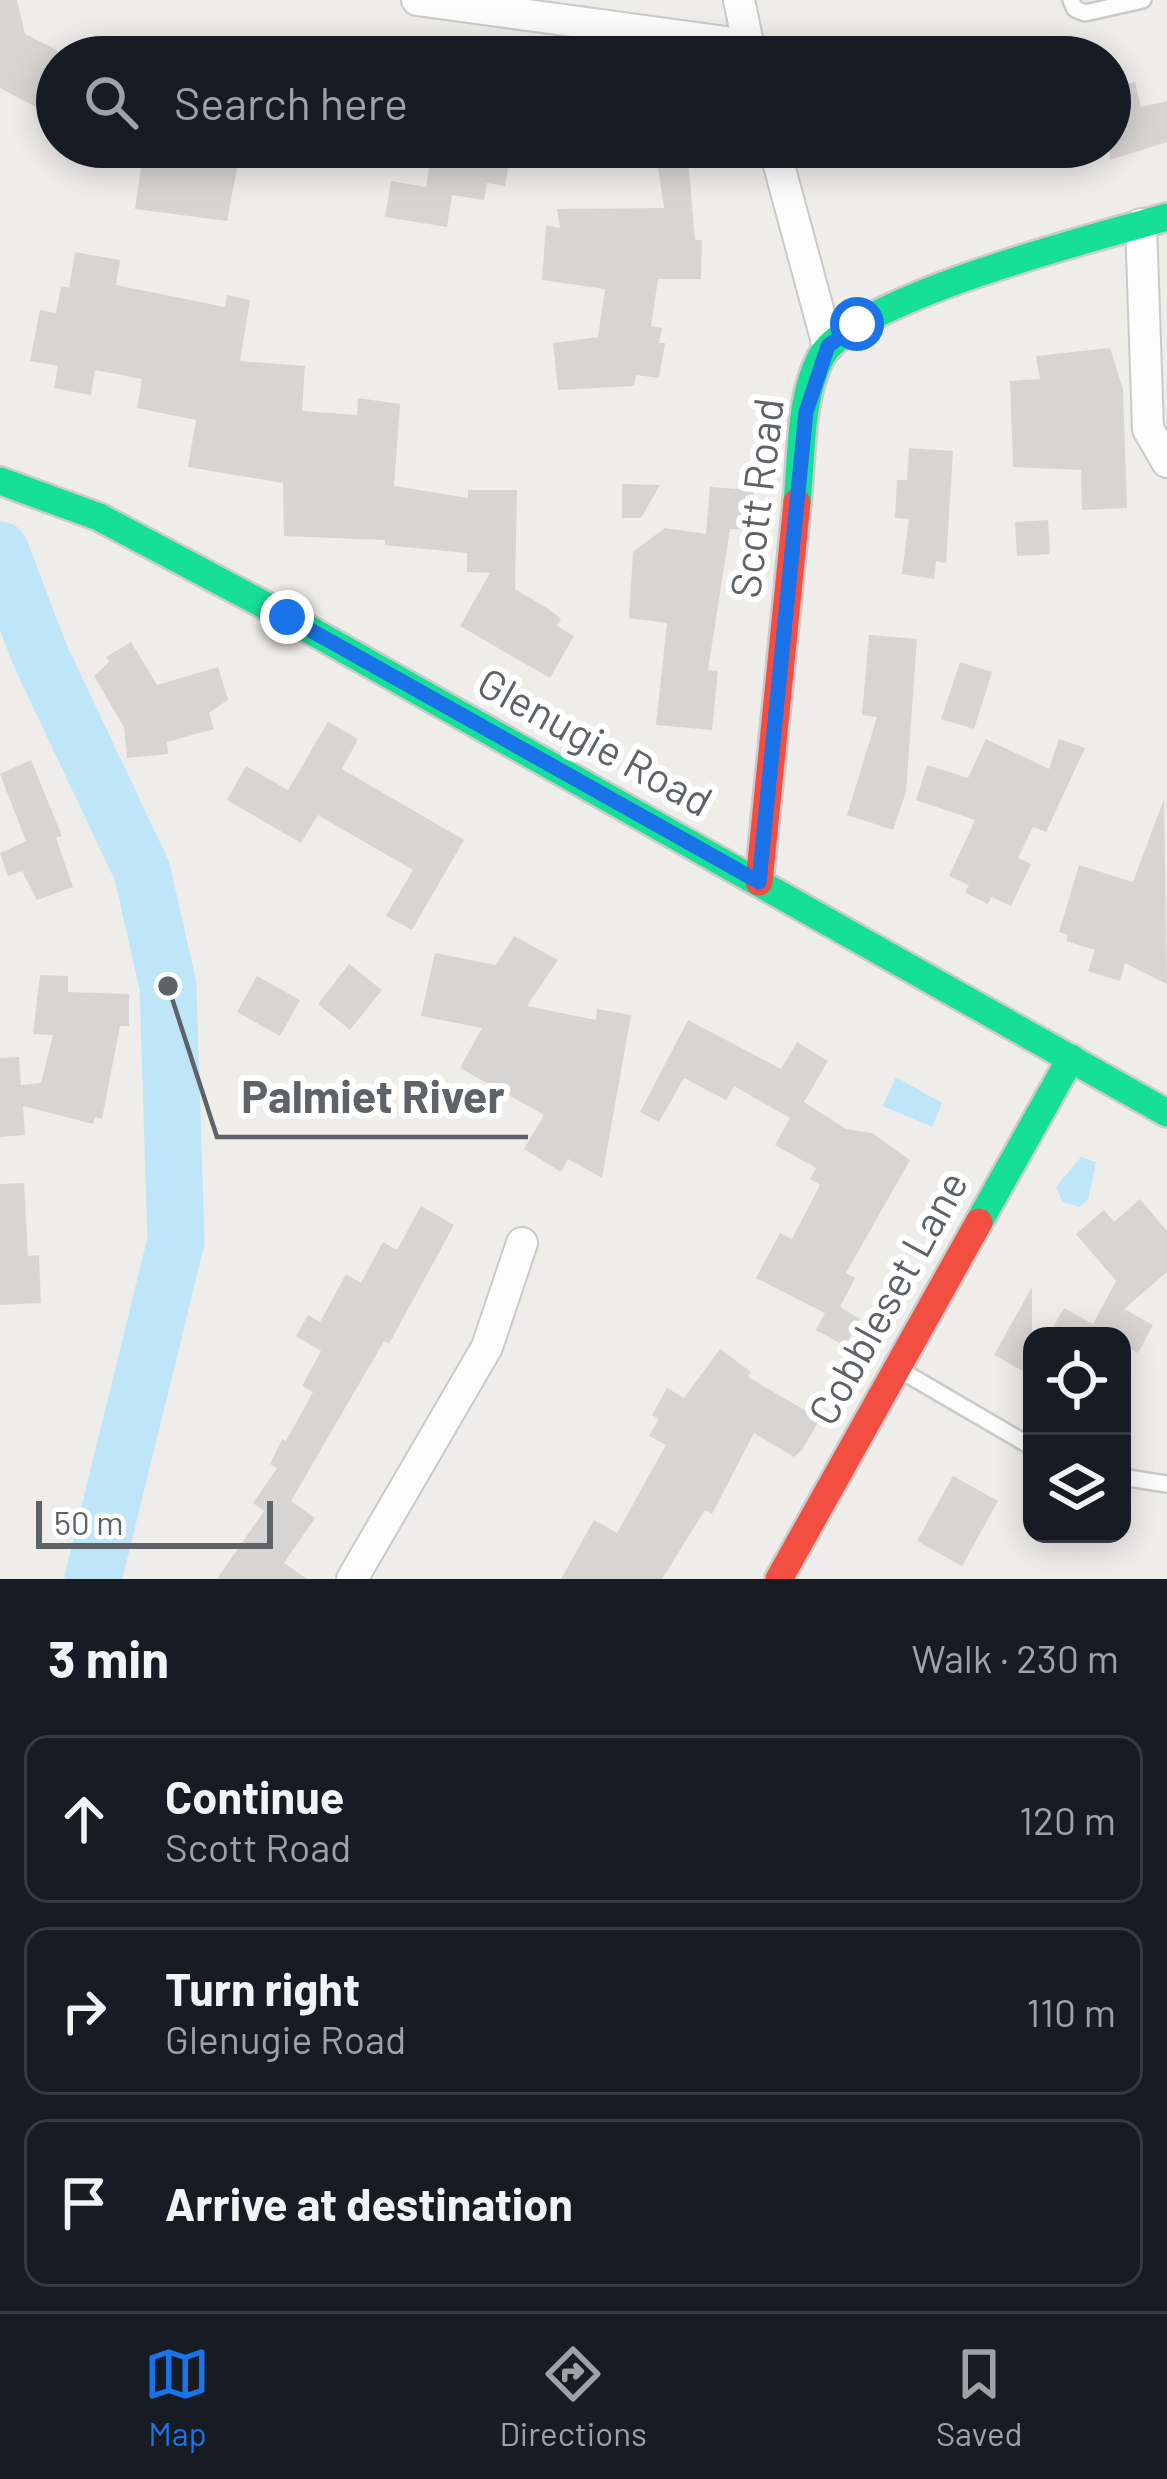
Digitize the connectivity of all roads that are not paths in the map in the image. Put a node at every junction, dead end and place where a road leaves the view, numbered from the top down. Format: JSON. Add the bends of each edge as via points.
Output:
{"nodes":[{"id":1,"x":417,"y":0,"type":"edge"},
{"id":2,"x":740,"y":0,"type":"edge"},
{"id":3,"x":1071,"y":0,"type":"edge"},
{"id":4,"x":1143,"y":0,"type":"edge"},
{"id":5,"x":652,"y":36,"type":"edge"},
{"id":6,"x":747,"y":36,"type":"edge"},
{"id":7,"x":780,"y":168,"type":"edge"},
{"id":8,"x":1154,"y":220,"type":"edge"},
{"id":9,"x":828,"y":346,"type":"junction"},
{"id":10,"x":1167,"y":462,"type":"edge"},
{"id":11,"x":12,"y":484,"type":"edge"},
{"id":12,"x":759,"y":882,"type":"junction"},
{"id":13,"x":1071,"y":1058,"type":"junction"},
{"id":14,"x":1167,"y":1113,"type":"edge"},
{"id":15,"x":522,"y":1244,"type":"dead end"},
{"id":16,"x":896,"y":1368,"type":"junction"},
{"id":17,"x":1023,"y":1442,"type":"edge"},
{"id":18,"x":1131,"y":1478,"type":"edge"},
{"id":19,"x":1167,"y":1484,"type":"edge"},
{"id":20,"x":352,"y":1579,"type":"edge"},
{"id":21,"x":778,"y":1579,"type":"edge"}],
"edges":[{"from":1,"to":5,"type":"street"},
{"from":2,"to":6,"type":"street"},
{"from":3,"to":4,"type":"lane","via":[[1085,13]]},
{"from":7,"to":9,"type":"street"},
{"from":8,"to":9,"type":"street","via":[[888,309]]},
{"from":8,"to":10,"type":"street","via":[[1148,429]]},
{"from":9,"to":12,"type":"street","name":"Scott Road","via":[[806,412]]},
{"from":11,"to":12,"type":"street","name":"Glenugie Road","via":[[169,553]]},
{"from":12,"to":13,"type":"street","name":"Glenugie Road"},
{"from":13,"to":14,"type":"street","name":"Glenugie Road"},
{"from":13,"to":16,"type":"street","name":"Cobbleset Lane"},
{"from":15,"to":20,"type":"street","via":[[487,1347]]},
{"from":16,"to":17,"type":"lane"},
{"from":16,"to":21,"type":"street","name":"Cobbleset Lane"},
{"from":18,"to":19,"type":"lane"}]}
